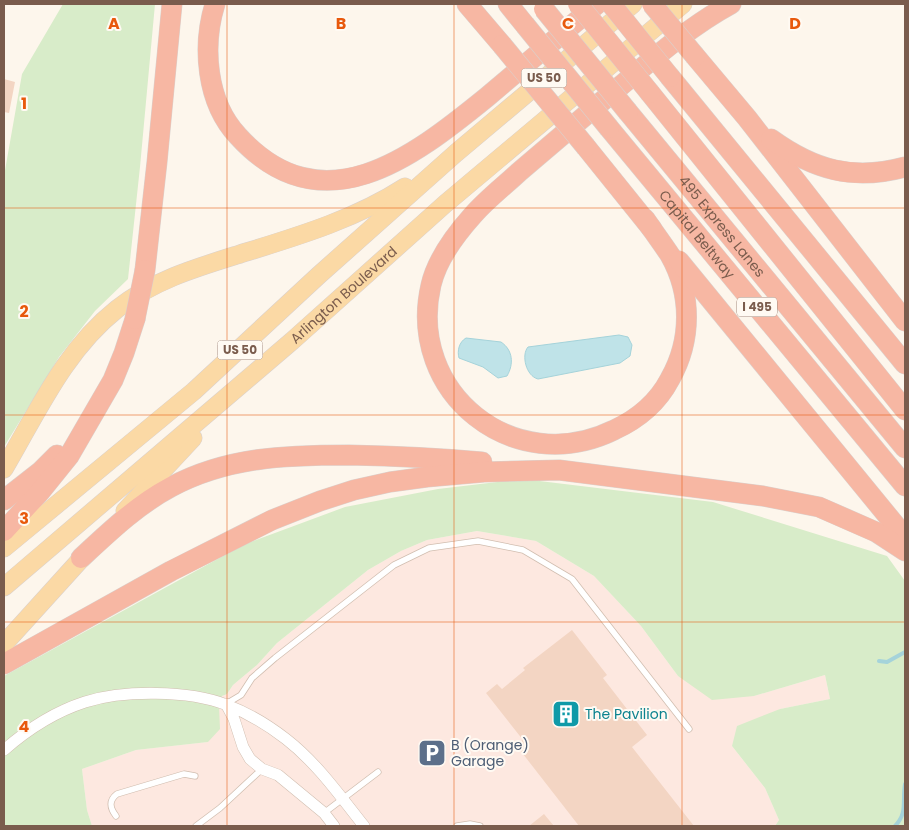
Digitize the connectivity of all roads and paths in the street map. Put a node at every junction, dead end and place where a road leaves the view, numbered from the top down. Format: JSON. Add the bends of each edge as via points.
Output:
{"nodes":[{"id":1,"x":172,"y":4,"type":"edge"},
{"id":2,"x":215,"y":4,"type":"edge"},
{"id":3,"x":467,"y":4,"type":"edge"},
{"id":4,"x":508,"y":4,"type":"edge"},
{"id":5,"x":578,"y":4,"type":"edge"},
{"id":6,"x":596,"y":4,"type":"edge"},
{"id":7,"x":611,"y":4,"type":"edge"},
{"id":8,"x":633,"y":4,"type":"edge"},
{"id":9,"x":652,"y":4,"type":"edge"},
{"id":10,"x":683,"y":4,"type":"edge"},
{"id":11,"x":731,"y":4,"type":"edge"},
{"id":12,"x":541,"y":6,"type":"edge"},
{"id":13,"x":747,"y":118,"type":"junction"},
{"id":14,"x":456,"y":153,"type":"junction"},
{"id":15,"x":905,"y":167,"type":"edge"},
{"id":16,"x":645,"y":220,"type":"junction"},
{"id":17,"x":905,"y":321,"type":"edge"},
{"id":18,"x":292,"y":341,"type":"junction"},
{"id":19,"x":905,"y":364,"type":"edge"},
{"id":20,"x":905,"y":410,"type":"edge"},
{"id":21,"x":83,"y":429,"type":"junction"},
{"id":22,"x":905,"y":448,"type":"edge"},
{"id":23,"x":4,"y":469,"type":"edge"},
{"id":24,"x":559,"y":470,"type":"junction"},
{"id":25,"x":905,"y":486,"type":"edge"},
{"id":26,"x":4,"y":500,"type":"edge"},
{"id":27,"x":4,"y":531,"type":"edge"},
{"id":28,"x":905,"y":537,"type":"edge"},
{"id":29,"x":4,"y":548,"type":"edge"},
{"id":30,"x":905,"y":552,"type":"edge"},
{"id":31,"x":82,"y":558,"type":"junction"},
{"id":32,"x":4,"y":587,"type":"edge"},
{"id":33,"x":4,"y":644,"type":"edge"},
{"id":34,"x":4,"y":664,"type":"edge"},
{"id":35,"x":226,"y":704,"type":"junction"},
{"id":36,"x":688,"y":729,"type":"dead end"},
{"id":37,"x":4,"y":750,"type":"edge"},
{"id":38,"x":270,"y":760,"type":"dead end"},
{"id":39,"x":262,"y":769,"type":"junction"},
{"id":40,"x":378,"y":772,"type":"dead end"},
{"id":41,"x":195,"y":776,"type":"dead end"},
{"id":42,"x":343,"y":799,"type":"junction"},
{"id":43,"x":324,"y":814,"type":"junction"},
{"id":44,"x":116,"y":816,"type":"dead end"},
{"id":45,"x":196,"y":826,"type":"edge"},
{"id":46,"x":334,"y":826,"type":"edge"},
{"id":47,"x":364,"y":826,"type":"edge"},
{"id":48,"x":456,"y":826,"type":"edge"},
{"id":49,"x":480,"y":826,"type":"edge"}],
"edges":[{"from":1,"to":21,"type":"highway","bridge":true,"via":[[145,270],[135,319],[113,380]]},
{"from":2,"to":6,"type":"highway","via":[[209,36],[211,79],[223,115],[235,133],[265,161],[285,172],[301,178],[334,181],[376,170],[424,146]]},
{"from":3,"to":16,"type":"highway","bridge":true},
{"from":4,"to":25,"type":"highway","name":"Capital Beltway","number":"I 495","bridge":true},
{"from":5,"to":20,"type":"highway","name":"495 Express Lanes","bridge":true},
{"from":7,"to":19,"type":"highway","bridge":true},
{"from":8,"to":14,"type":"main road","name":"Arlington Boulevard","number":"US 50"},
{"from":9,"to":13,"type":"highway","bridge":true},
{"from":10,"to":18,"type":"main road","name":"Arlington Boulevard","number":"US 50","via":[[446,204]]},
{"from":11,"to":16,"type":"highway","via":[[685,34],[550,145],[472,215],[453,240],[432,282],[427,327],[445,382],[467,409],[492,427],[520,440],[556,445],[604,435],[623,426],[652,404],[666,388],[678,366],[685,339],[687,310],[678,272]]},
{"from":12,"to":22,"type":"highway","name":"495 Express Lanes","number":"I 495","bridge":true},
{"from":13,"to":15,"type":"highway","via":[[791,154],[828,169],[864,173]]},
{"from":13,"to":17,"type":"highway"},
{"from":14,"to":23,"type":"main road","via":[[370,208],[174,276],[134,297],[99,325],[63,368]]},
{"from":14,"to":29,"type":"main road","name":"Arlington Boulevard","number":"US 50","via":[[194,391]]},
{"from":16,"to":28,"type":"highway"},
{"from":18,"to":31,"type":"main road","via":[[184,447]]},
{"from":18,"to":32,"type":"main road","name":"Arlington Boulevard","number":"US 50"},
{"from":21,"to":26,"type":"highway","via":[[41,471]]},
{"from":21,"to":27,"type":"highway","via":[[69,456],[52,478]]},
{"from":24,"to":30,"type":"highway","via":[[763,496],[819,507],[876,532]]},
{"from":24,"to":31,"type":"highway","via":[[382,456],[296,455],[254,460],[220,467],[170,488],[123,520]]},
{"from":24,"to":34,"type":"highway","via":[[427,477],[354,490],[320,501],[244,533]]},
{"from":31,"to":33,"type":"main road"},
{"from":35,"to":36,"type":"lane","via":[[241,695],[252,678],[275,658],[394,565],[429,548],[478,541],[523,550],[572,579]]},
{"from":35,"to":37,"type":"street","via":[[158,694],[108,697],[85,702],[42,721]]},
{"from":35,"to":39,"type":"street","via":[[243,747],[250,759]]},
{"from":35,"to":42,"type":"street","via":[[286,738],[312,762]]},
{"from":38,"to":39,"type":"street"},
{"from":39,"to":43,"type":"street","via":[[278,775]]},
{"from":39,"to":45,"type":"lane"},
{"from":40,"to":42,"type":"lane"},
{"from":41,"to":44,"type":"lane","via":[[184,774],[117,794],[110,806]]},
{"from":42,"to":43,"type":"lane"},
{"from":42,"to":47,"type":"street"},
{"from":43,"to":46,"type":"street"},
{"from":48,"to":49,"type":"lane"}]}
